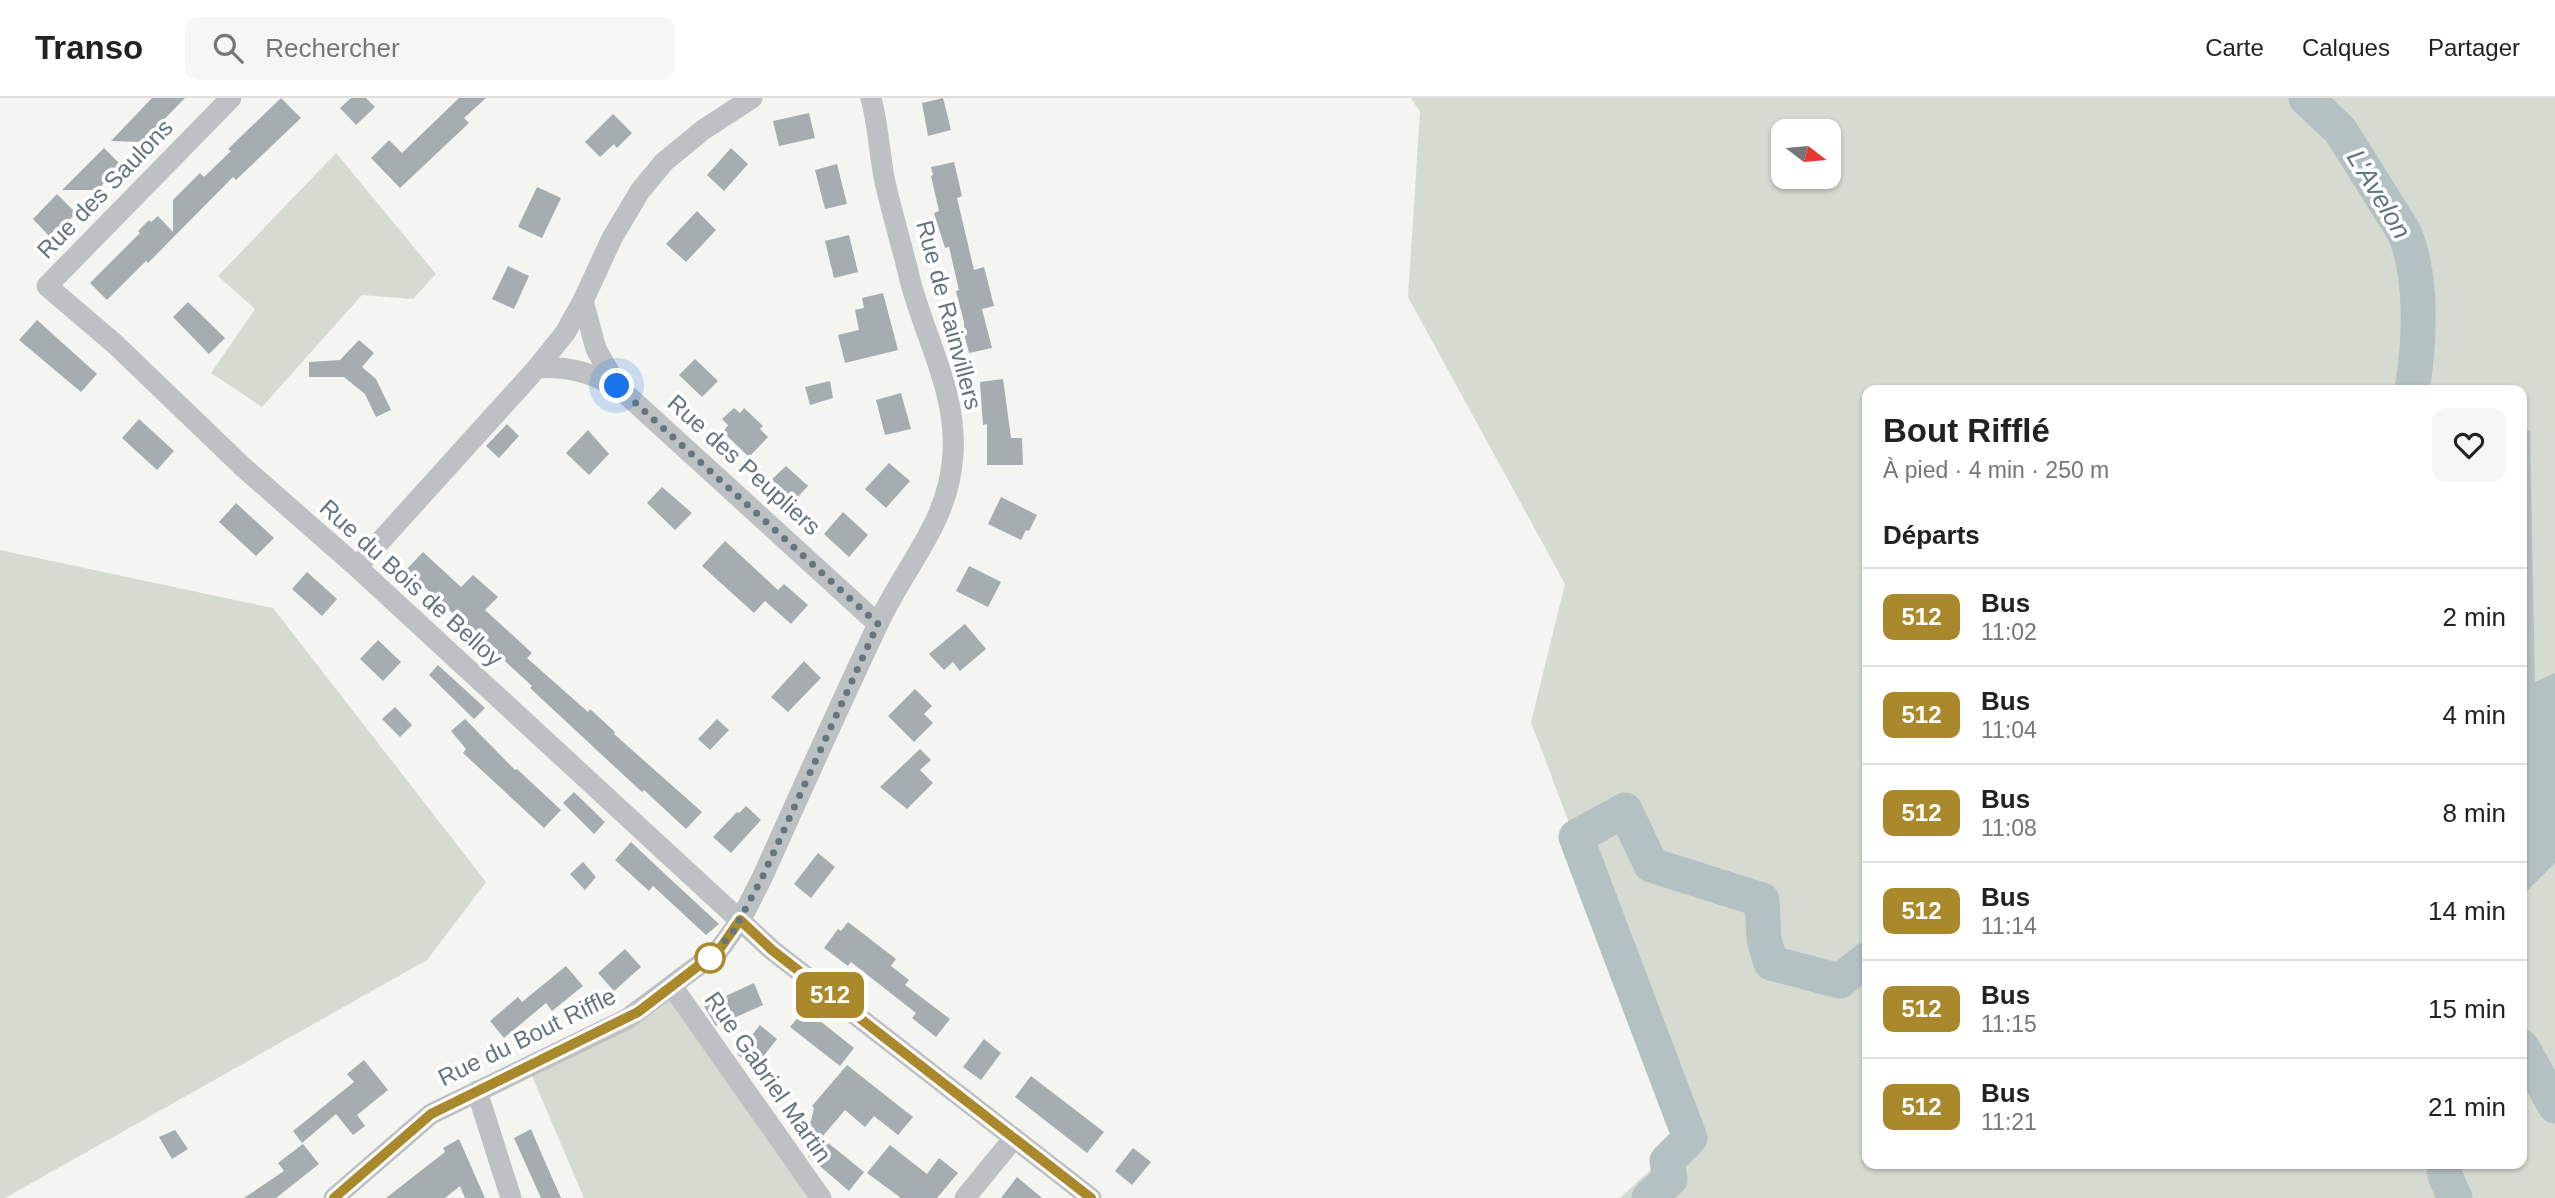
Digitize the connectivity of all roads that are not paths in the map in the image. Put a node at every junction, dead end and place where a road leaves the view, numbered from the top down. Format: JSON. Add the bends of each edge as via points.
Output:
{"nodes":[{"id":1,"x":231,"y":98,"type":"edge"},
{"id":2,"x":752,"y":98,"type":"edge"},
{"id":3,"x":872,"y":98,"type":"edge"},
{"id":4,"x":47,"y":286,"type":"joint"},
{"id":5,"x":583,"y":301,"type":"junction"},
{"id":6,"x":537,"y":368,"type":"junction"},
{"id":7,"x":617,"y":386,"type":"junction"},
{"id":8,"x":357,"y":567,"type":"junction"},
{"id":9,"x":878,"y":624,"type":"junction"},
{"id":10,"x":740,"y":920,"type":"junction"},
{"id":11,"x":672,"y":986,"type":"junction"},
{"id":12,"x":477,"y":1091,"type":"junction"},
{"id":13,"x":1014,"y":1138,"type":"junction"},
{"id":14,"x":334,"y":1198,"type":"edge"},
{"id":15,"x":511,"y":1198,"type":"edge"},
{"id":16,"x":821,"y":1198,"type":"edge"},
{"id":17,"x":965,"y":1198,"type":"edge"},
{"id":18,"x":1091,"y":1198,"type":"edge"}],
"edges":[{"from":1,"to":4,"type":"street","name":"Rue des Saulons"},
{"from":2,"to":5,"type":"street","via":[[696,135],[651,175],[616,231]]},
{"from":3,"to":9,"type":"street","name":"Rue de Rainvillers","via":[[884,177],[947,394],[953,451],[941,512]]},
{"from":4,"to":8,"type":"street","name":"Rue du Bois de Belloy"},
{"from":5,"to":6,"type":"street"},
{"from":5,"to":7,"type":"street","via":[[596,349]]},
{"from":6,"to":7,"type":"street","name":"Rue des Peupliers","via":[[566,367]]},
{"from":6,"to":8,"type":"street"},
{"from":7,"to":9,"type":"street","name":"Rue des Peupliers"},
{"from":8,"to":10,"type":"street","name":"Rue du Bois de Belloy"},
{"from":9,"to":10,"type":"street","name":"Rue de Rainvillers"},
{"from":10,"to":11,"type":"street","name":"Rue du Bout Riffle","via":[[719,950]]},
{"from":10,"to":13,"type":"street","name":"Rue du Bois de Belloy","via":[[772,950]]},
{"from":11,"to":12,"type":"street","name":"Rue du Bout Riffle","via":[[627,1019]]},
{"from":11,"to":16,"type":"street","name":"Rue Gabriel Martin"},
{"from":12,"to":14,"type":"street","name":"Rue du Bout Riffle","via":[[419,1122]]},
{"from":12,"to":15,"type":"street"},
{"from":13,"to":17,"type":"street"},
{"from":13,"to":18,"type":"street","name":"Rue du Bois de Belloy"}]}
